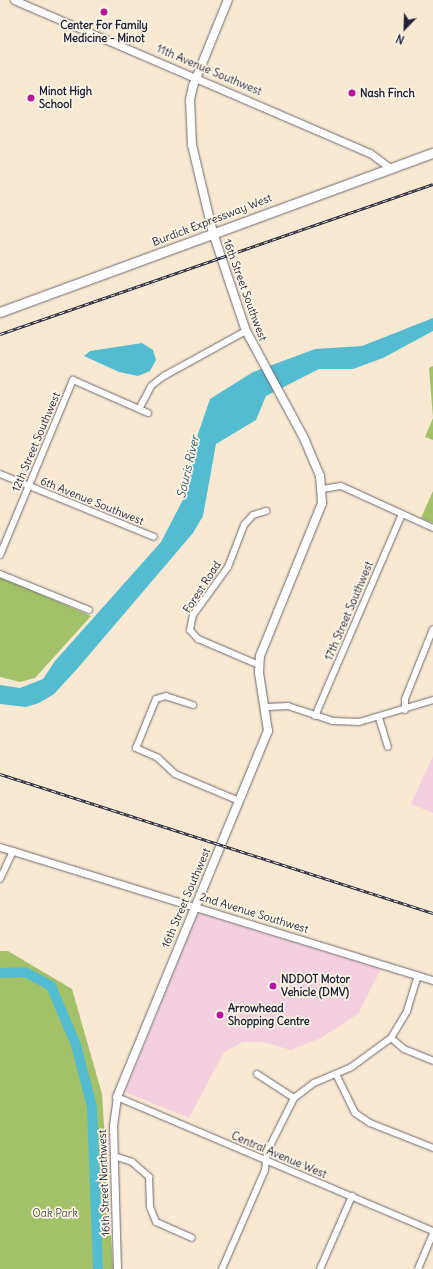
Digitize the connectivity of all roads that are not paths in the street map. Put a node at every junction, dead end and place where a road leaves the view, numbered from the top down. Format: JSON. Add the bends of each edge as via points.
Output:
{"nodes":[{"id":1,"x":14,"y":0,"type":"edge"},
{"id":2,"x":228,"y":0,"type":"edge"},
{"id":3,"x":196,"y":76,"type":"junction"},
{"id":4,"x":433,"y":153,"type":"edge"},
{"id":5,"x":390,"y":168,"type":"junction"},
{"id":6,"x":213,"y":233,"type":"junction"},
{"id":7,"x":0,"y":312,"type":"edge"},
{"id":8,"x":246,"y":331,"type":"junction"},
{"id":9,"x":139,"y":409,"type":"junction"},
{"id":10,"x":148,"y":413,"type":"dead end"},
{"id":11,"x":0,"y":474,"type":"edge"},
{"id":12,"x":28,"y":486,"type":"junction"},
{"id":13,"x":322,"y":489,"type":"junction"},
{"id":14,"x":266,"y":511,"type":"dead end"},
{"id":15,"x":402,"y":514,"type":"junction"},
{"id":16,"x":433,"y":528,"type":"edge"},
{"id":17,"x":154,"y":537,"type":"dead end"},
{"id":18,"x":0,"y":555,"type":"edge"},
{"id":19,"x":0,"y":574,"type":"edge"},
{"id":20,"x":89,"y":610,"type":"dead end"},
{"id":21,"x":433,"y":629,"type":"edge"},
{"id":22,"x":259,"y":665,"type":"junction"},
{"id":23,"x":433,"y":700,"type":"edge"},
{"id":24,"x":193,"y":705,"type":"dead end"},
{"id":25,"x":267,"y":707,"type":"junction"},
{"id":26,"x":405,"y":710,"type":"junction"},
{"id":27,"x":315,"y":716,"type":"junction"},
{"id":28,"x":379,"y":718,"type":"junction"},
{"id":29,"x":388,"y":747,"type":"dead end"},
{"id":30,"x":239,"y":801,"type":"junction"},
{"id":31,"x":0,"y":847,"type":"edge"},
{"id":32,"x":13,"y":851,"type":"junction"},
{"id":33,"x":0,"y":879,"type":"edge"},
{"id":34,"x":194,"y":906,"type":"junction"},
{"id":35,"x":418,"y":976,"type":"junction"},
{"id":36,"x":433,"y":980,"type":"edge"},
{"id":37,"x":391,"y":1038,"type":"junction"},
{"id":38,"x":433,"y":1061,"type":"edge"},
{"id":39,"x":257,"y":1074,"type":"dead end"},
{"id":40,"x":336,"y":1074,"type":"junction"},
{"id":41,"x":117,"y":1097,"type":"junction"},
{"id":42,"x":294,"y":1098,"type":"junction"},
{"id":43,"x":433,"y":1148,"type":"edge"},
{"id":44,"x":114,"y":1156,"type":"junction"},
{"id":45,"x":266,"y":1160,"type":"junction"},
{"id":46,"x":352,"y":1196,"type":"junction"},
{"id":47,"x":433,"y":1232,"type":"edge"},
{"id":48,"x":192,"y":1238,"type":"dead end"},
{"id":49,"x":118,"y":1269,"type":"edge"},
{"id":50,"x":222,"y":1269,"type":"edge"},
{"id":51,"x":320,"y":1269,"type":"edge"},
{"id":52,"x":418,"y":1269,"type":"edge"}],
"edges":[{"from":1,"to":3,"type":"street","name":"11th Avenue Southwest"},
{"from":2,"to":3,"type":"main road","name":"16th Street Southwest"},
{"from":3,"to":5,"type":"street","name":"11th Avenue Southwest","via":[[378,156]]},
{"from":3,"to":6,"type":"main road","name":"16th Street Southwest","via":[[190,100],[190,130]]},
{"from":4,"to":5,"type":"main road","name":"Burdick Expressway West"},
{"from":5,"to":6,"type":"main road","name":"Burdick Expressway West"},
{"from":6,"to":7,"type":"main road","name":"Burdick Expressway West"},
{"from":6,"to":8,"type":"main road","name":"16th Street Southwest"},
{"from":8,"to":9,"type":"street","via":[[164,376],[151,386]]},
{"from":8,"to":13,"type":"main road","name":"16th Street Southwest","via":[[305,440]]},
{"from":9,"to":10,"type":"street"},
{"from":9,"to":12,"type":"street","name":"12th Street Southwest","via":[[73,380]]},
{"from":11,"to":12,"type":"street","name":"6th Avenue Southwest"},
{"from":12,"to":17,"type":"street","name":"6th Avenue Southwest"},
{"from":12,"to":18,"type":"street","name":"12th Street Southwest"},
{"from":13,"to":15,"type":"street","via":[[341,486]]},
{"from":13,"to":22,"type":"main road","via":[[315,524],[264,646]]},
{"from":14,"to":22,"type":"street","name":"Forest Road","via":[[252,515],[244,525],[228,567],[193,616],[190,630],[198,639]]},
{"from":15,"to":16,"type":"street"},
{"from":15,"to":27,"type":"street","name":"17th Street Southwest"},
{"from":19,"to":20,"type":"street"},
{"from":21,"to":26,"type":"street","via":[[405,699]]},
{"from":22,"to":25,"type":"main road","name":"16th Street Southwest"},
{"from":23,"to":26,"type":"street"},
{"from":24,"to":30,"type":"street","via":[[160,696],[136,748],[158,758],[175,774]]},
{"from":25,"to":27,"type":"street","via":[[288,706]]},
{"from":25,"to":30,"type":"main road","name":"16th Street Southwest","via":[[268,731]]},
{"from":26,"to":28,"type":"street"},
{"from":27,"to":28,"type":"street","via":[[359,722]]},
{"from":28,"to":29,"type":"street"},
{"from":30,"to":34,"type":"main road","name":"16th Street Southwest"},
{"from":31,"to":32,"type":"street","name":"2nd Avenue Southwest"},
{"from":32,"to":33,"type":"street"},
{"from":32,"to":34,"type":"street","name":"2nd Avenue Southwest"},
{"from":34,"to":35,"type":"street","name":"2nd Avenue Southwest"},
{"from":34,"to":41,"type":"main road","name":"16th Street Southwest"},
{"from":35,"to":36,"type":"street","name":"2nd Avenue Southwest"},
{"from":35,"to":37,"type":"street","via":[[407,1011]]},
{"from":37,"to":38,"type":"street","via":[[404,1049]]},
{"from":37,"to":40,"type":"street","via":[[377,1051]]},
{"from":39,"to":42,"type":"street"},
{"from":40,"to":42,"type":"street","via":[[314,1083]]},
{"from":40,"to":43,"type":"street","via":[[355,1114],[370,1123]]},
{"from":41,"to":44,"type":"street","name":"16th Street Northwest"},
{"from":41,"to":45,"type":"street","name":"Central Avenue West"},
{"from":42,"to":45,"type":"street","via":[[280,1120]]},
{"from":44,"to":48,"type":"street","via":[[132,1162],[149,1176],[150,1207],[156,1222]]},
{"from":44,"to":49,"type":"street","name":"16th Street Northwest"},
{"from":45,"to":46,"type":"street","name":"Central Avenue West"},
{"from":45,"to":50,"type":"street","via":[[265,1170]]},
{"from":46,"to":47,"type":"street","name":"Central Avenue West"},
{"from":46,"to":51,"type":"street"},
{"from":47,"to":52,"type":"street"}]}
